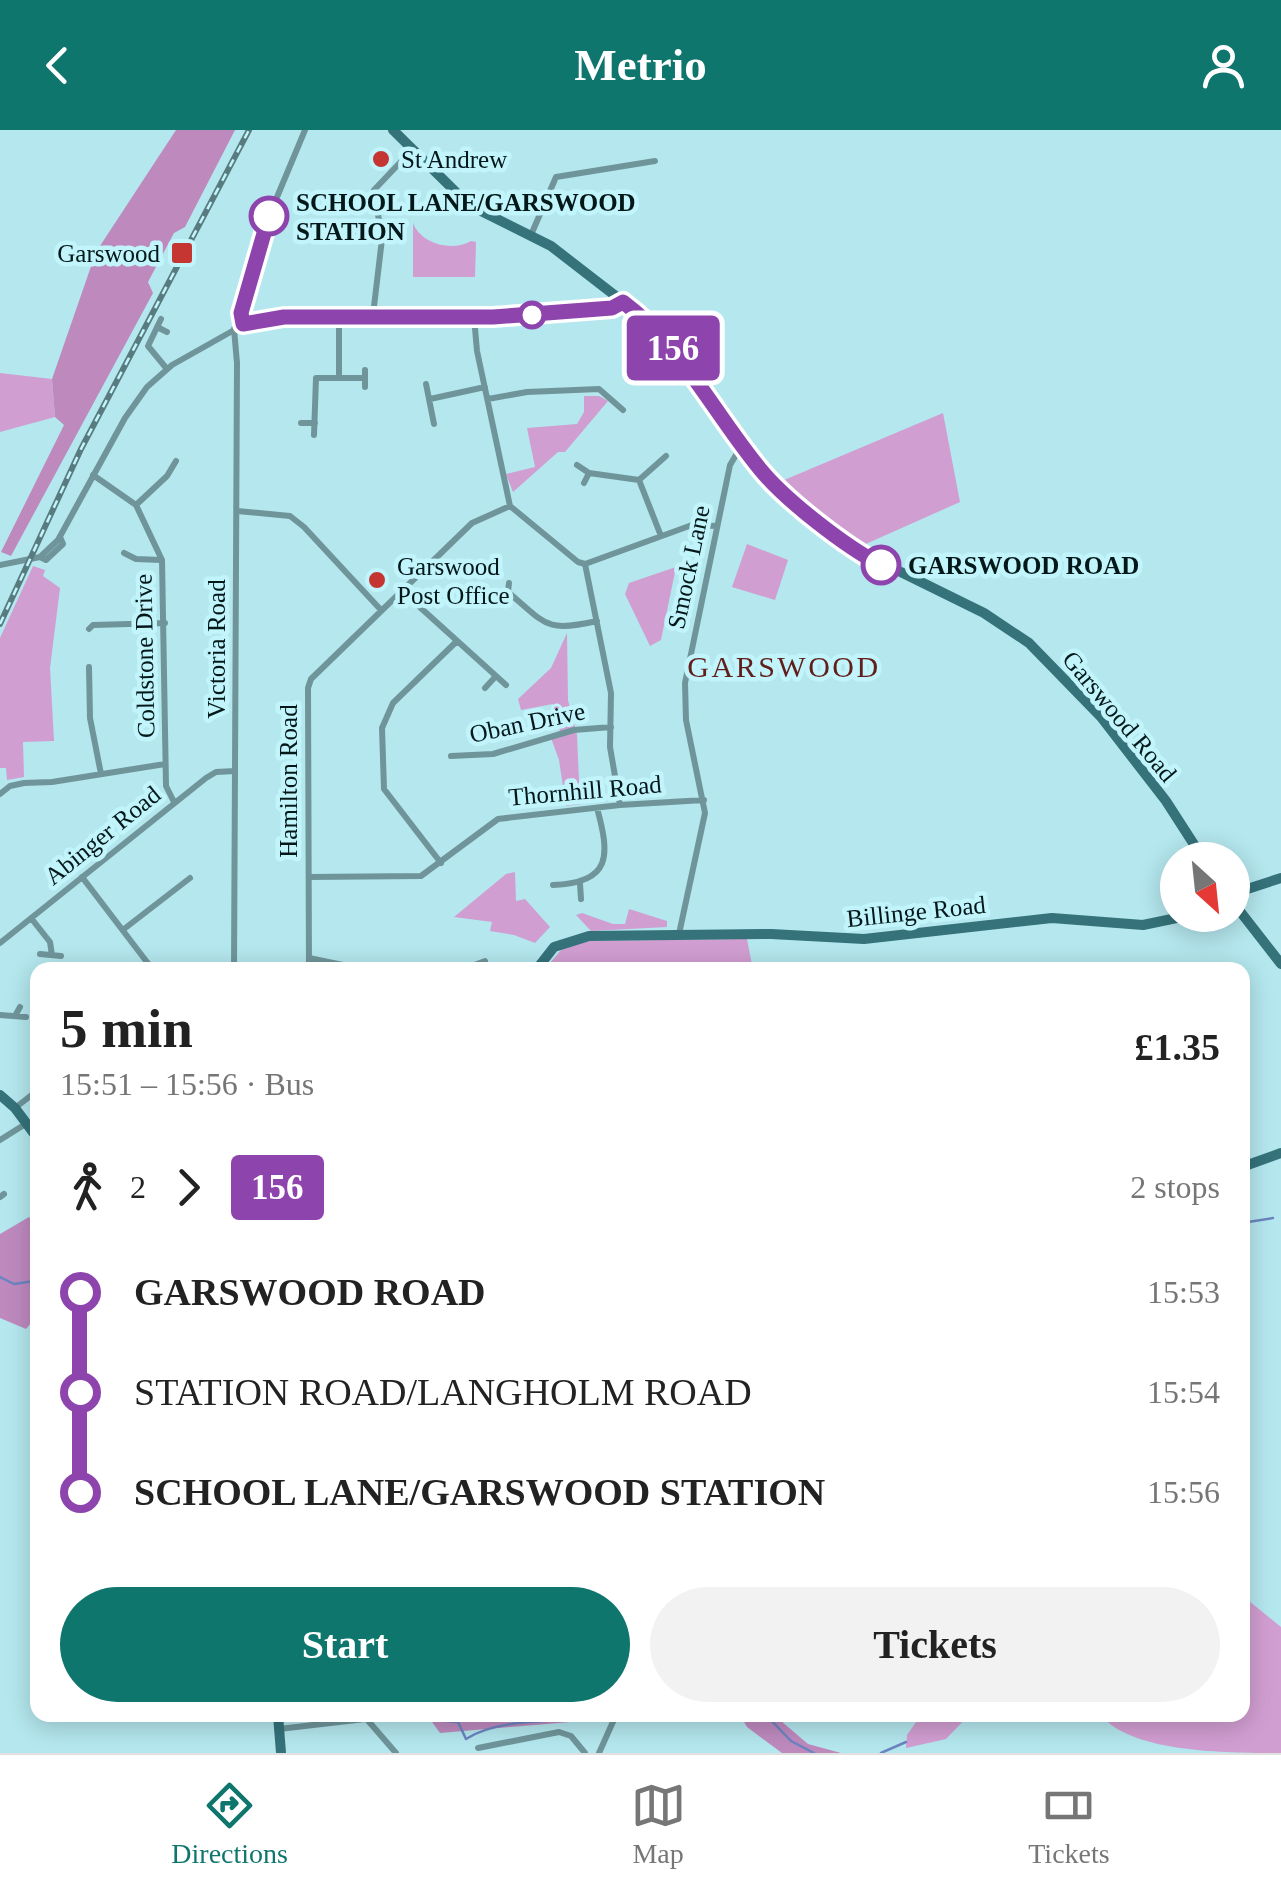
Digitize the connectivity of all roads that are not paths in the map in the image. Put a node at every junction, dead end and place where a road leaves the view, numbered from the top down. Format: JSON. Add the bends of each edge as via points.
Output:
{"nodes":[{"id":1,"x":305,"y":130,"type":"edge"},
{"id":2,"x":392,"y":130,"type":"edge"},
{"id":3,"x":412,"y":150,"type":"junction"},
{"id":4,"x":655,"y":161,"type":"dead end"},
{"id":5,"x":322,"y":222,"type":"dead end"},
{"id":6,"x":307,"y":232,"type":"dead end"},
{"id":7,"x":322,"y":232,"type":"junction"},
{"id":8,"x":381,"y":234,"type":"junction"},
{"id":9,"x":531,"y":236,"type":"junction"},
{"id":10,"x":623,"y":302,"type":"junction"},
{"id":11,"x":373,"y":315,"type":"junction"},
{"id":12,"x":339,"y":316,"type":"junction"},
{"id":13,"x":474,"y":317,"type":"junction"},
{"id":14,"x":243,"y":324,"type":"junction"},
{"id":15,"x":234,"y":329,"type":"junction"},
{"id":16,"x":167,"y":332,"type":"dead end"},
{"id":17,"x":169,"y":367,"type":"junction"},
{"id":18,"x":338,"y":378,"type":"junction"},
{"id":19,"x":365,"y":378,"type":"dead end"},
{"id":20,"x":589,"y":382,"type":"dead end"},
{"id":21,"x":426,"y":384,"type":"dead end"},
{"id":22,"x":485,"y":387,"type":"junction"},
{"id":23,"x":599,"y":389,"type":"junction"},
{"id":24,"x":430,"y":399,"type":"junction"},
{"id":25,"x":488,"y":399,"type":"junction"},
{"id":26,"x":623,"y":410,"type":"dead end"},
{"id":27,"x":301,"y":423,"type":"dead end"},
{"id":28,"x":315,"y":423,"type":"junction"},
{"id":29,"x":434,"y":424,"type":"dead end"},
{"id":30,"x":314,"y":435,"type":"dead end"},
{"id":31,"x":742,"y":445,"type":"junction"},
{"id":32,"x":666,"y":457,"type":"dead end"},
{"id":33,"x":176,"y":461,"type":"dead end"},
{"id":34,"x":577,"y":465,"type":"dead end"},
{"id":35,"x":589,"y":474,"type":"junction"},
{"id":36,"x":94,"y":475,"type":"junction"},
{"id":37,"x":639,"y":480,"type":"junction"},
{"id":38,"x":584,"y":483,"type":"dead end"},
{"id":39,"x":136,"y":505,"type":"junction"},
{"id":40,"x":510,"y":506,"type":"junction"},
{"id":41,"x":237,"y":511,"type":"junction"},
{"id":42,"x":717,"y":526,"type":"junction"},
{"id":43,"x":661,"y":536,"type":"junction"},
{"id":44,"x":127,"y":557,"type":"dead end"},
{"id":45,"x":162,"y":560,"type":"junction"},
{"id":46,"x":585,"y":564,"type":"junction"},
{"id":47,"x":0,"y":565,"type":"edge"},
{"id":48,"x":506,"y":589,"type":"dead end"},
{"id":49,"x":402,"y":591,"type":"junction"},
{"id":50,"x":381,"y":610,"type":"junction"},
{"id":51,"x":597,"y":621,"type":"junction"},
{"id":52,"x":165,"y":623,"type":"junction"},
{"id":53,"x":91,"y":625,"type":"dead end"},
{"id":54,"x":456,"y":642,"type":"junction"},
{"id":55,"x":92,"y":673,"type":"dead end"},
{"id":56,"x":496,"y":676,"type":"junction"},
{"id":57,"x":506,"y":684,"type":"dead end"},
{"id":58,"x":485,"y":688,"type":"dead end"},
{"id":59,"x":611,"y":727,"type":"junction"},
{"id":60,"x":451,"y":756,"type":"dead end"},
{"id":61,"x":165,"y":764,"type":"junction"},
{"id":62,"x":235,"y":772,"type":"junction"},
{"id":63,"x":101,"y":774,"type":"junction"},
{"id":64,"x":0,"y":794,"type":"edge"},
{"id":65,"x":704,"y":800,"type":"junction"},
{"id":66,"x":174,"y":802,"type":"junction"},
{"id":67,"x":620,"y":805,"type":"junction"},
{"id":68,"x":597,"y":808,"type":"junction"},
{"id":69,"x":1192,"y":842,"type":"edge"},
{"id":70,"x":441,"y":863,"type":"junction"},
{"id":71,"x":309,"y":876,"type":"junction"},
{"id":72,"x":82,"y":877,"type":"junction"},
{"id":73,"x":190,"y":878,"type":"dead end"},
{"id":74,"x":1281,"y":878,"type":"edge"},
{"id":75,"x":183,"y":884,"type":"junction"},
{"id":76,"x":553,"y":884,"type":"dead end"},
{"id":77,"x":580,"y":884,"type":"junction"},
{"id":78,"x":1250,"y":891,"type":"edge"},
{"id":79,"x":189,"y":892,"type":"dead end"},
{"id":80,"x":580,"y":899,"type":"dead end"},
{"id":81,"x":32,"y":918,"type":"junction"},
{"id":82,"x":1160,"y":922,"type":"edge"},
{"id":83,"x":1250,"y":922,"type":"edge"},
{"id":84,"x":124,"y":930,"type":"junction"},
{"id":85,"x":679,"y":934,"type":"junction"},
{"id":86,"x":0,"y":943,"type":"edge"},
{"id":87,"x":40,"y":954,"type":"dead end"},
{"id":88,"x":309,"y":958,"type":"junction"},
{"id":89,"x":147,"y":962,"type":"edge"},
{"id":90,"x":234,"y":962,"type":"edge"},
{"id":91,"x":309,"y":962,"type":"edge"},
{"id":92,"x":328,"y":962,"type":"edge"},
{"id":93,"x":543,"y":962,"type":"edge"},
{"id":94,"x":1281,"y":964,"type":"edge"},
{"id":95,"x":20,"y":1006,"type":"dead end"},
{"id":96,"x":0,"y":1016,"type":"edge"},
{"id":97,"x":14,"y":1016,"type":"junction"},
{"id":98,"x":26,"y":1018,"type":"dead end"},
{"id":99,"x":0,"y":1095,"type":"edge"},
{"id":100,"x":30,"y":1097,"type":"edge"},
{"id":101,"x":16,"y":1108,"type":"junction"},
{"id":102,"x":28,"y":1123,"type":"junction"},
{"id":103,"x":30,"y":1126,"type":"edge"},
{"id":104,"x":0,"y":1140,"type":"edge"},
{"id":105,"x":1281,"y":1153,"type":"edge"},
{"id":106,"x":1250,"y":1164,"type":"edge"},
{"id":107,"x":278,"y":1722,"type":"edge"},
{"id":108,"x":331,"y":1722,"type":"edge"},
{"id":109,"x":368,"y":1722,"type":"edge"},
{"id":110,"x":613,"y":1722,"type":"edge"},
{"id":111,"x":279,"y":1730,"type":"junction"},
{"id":112,"x":478,"y":1748,"type":"dead end"},
{"id":113,"x":281,"y":1753,"type":"edge"},
{"id":114,"x":396,"y":1753,"type":"edge"},
{"id":115,"x":585,"y":1753,"type":"edge"},
{"id":116,"x":598,"y":1753,"type":"edge"}],
"edges":[{"from":1,"to":14,"type":"street","via":[[266,221]]},
{"from":2,"to":3,"type":"street","name":"Garswood Road"},
{"from":3,"to":8,"type":"street","via":[[374,190]]},
{"from":3,"to":9,"type":"street","name":"Garswood Road","via":[[469,205]]},
{"from":4,"to":9,"type":"street","via":[[556,177]]},
{"from":5,"to":7,"type":"street"},
{"from":6,"to":7,"type":"street"},
{"from":7,"to":8,"type":"street"},
{"from":8,"to":11,"type":"street"},
{"from":9,"to":10,"type":"street","name":"Garswood Road"},
{"from":10,"to":13,"type":"street"},
{"from":10,"to":31,"type":"street","name":"Garswood Road","via":[[669,342]]},
{"from":11,"to":12,"type":"street"},
{"from":11,"to":13,"type":"street"},
{"from":12,"to":14,"type":"street"},
{"from":12,"to":18,"type":"street"},
{"from":13,"to":22,"type":"street"},
{"from":14,"to":15,"type":"street"},
{"from":15,"to":17,"type":"street"},
{"from":15,"to":41,"type":"street","name":"Victoria Road"},
{"from":16,"to":17,"type":"street","via":[[159,323],[148,346]]},
{"from":17,"to":36,"type":"street","via":[[134,403]]},
{"from":18,"to":19,"type":"street"},
{"from":18,"to":28,"type":"street","via":[[316,378]]},
{"from":20,"to":23,"type":"street"},
{"from":21,"to":24,"type":"street"},
{"from":22,"to":24,"type":"street"},
{"from":22,"to":25,"type":"street"},
{"from":23,"to":25,"type":"street"},
{"from":23,"to":26,"type":"street"},
{"from":24,"to":29,"type":"street"},
{"from":25,"to":40,"type":"street"},
{"from":27,"to":28,"type":"street"},
{"from":28,"to":30,"type":"street"},
{"from":31,"to":42,"type":"street","name":"Smock Lane","via":[[730,465]]},
{"from":31,"to":69,"type":"street","name":"Garswood Road","via":[[762,472],[850,548],[984,613],[1029,643],[1101,717]]},
{"from":32,"to":37,"type":"street"},
{"from":33,"to":39,"type":"street","via":[[171,474]]},
{"from":34,"to":35,"type":"street"},
{"from":35,"to":37,"type":"street"},
{"from":35,"to":38,"type":"street"},
{"from":36,"to":39,"type":"street","name":"Coldstone Drive"},
{"from":36,"to":47,"type":"street","via":[[60,536],[40,556]]},
{"from":37,"to":43,"type":"street"},
{"from":39,"to":45,"type":"street","name":"Coldstone Drive"},
{"from":40,"to":46,"type":"street"},
{"from":40,"to":49,"type":"street","name":"Hamilton Road","via":[[472,523]]},
{"from":41,"to":50,"type":"street","via":[[290,516]]},
{"from":41,"to":62,"type":"street","name":"Victoria Road"},
{"from":42,"to":43,"type":"street","via":[[692,525]]},
{"from":42,"to":65,"type":"street","name":"Smock Lane","via":[[686,683],[686,720]]},
{"from":43,"to":46,"type":"street"},
{"from":44,"to":45,"type":"street"},
{"from":45,"to":52,"type":"street","name":"Coldstone Drive"},
{"from":46,"to":51,"type":"street"},
{"from":48,"to":51,"type":"street","via":[[559,629]]},
{"from":49,"to":50,"type":"street","name":"Hamilton Road"},
{"from":49,"to":54,"type":"street"},
{"from":50,"to":71,"type":"street","name":"Hamilton Road","via":[[308,688]]},
{"from":51,"to":59,"type":"street"},
{"from":52,"to":53,"type":"street"},
{"from":52,"to":61,"type":"street","name":"Coldstone Drive"},
{"from":54,"to":56,"type":"street"},
{"from":54,"to":70,"type":"street","via":[[393,702],[382,728],[384,790]]},
{"from":55,"to":63,"type":"street","via":[[90,718]]},
{"from":56,"to":57,"type":"street"},
{"from":56,"to":58,"type":"street"},
{"from":59,"to":60,"type":"street","name":"Oban Drive","via":[[574,730],[493,754]]},
{"from":59,"to":67,"type":"street"},
{"from":61,"to":63,"type":"street"},
{"from":61,"to":66,"type":"street","name":"Coldstone Drive","via":[[166,790]]},
{"from":62,"to":66,"type":"street","name":"Abinger Road","via":[[213,774]]},
{"from":62,"to":90,"type":"street","name":"Victoria Road"},
{"from":63,"to":64,"type":"street","via":[[24,783]]},
{"from":65,"to":67,"type":"street","name":"Thornhill Road"},
{"from":65,"to":85,"type":"street","name":"Smock Lane","via":[[705,824]]},
{"from":66,"to":72,"type":"street","name":"Abinger Road"},
{"from":67,"to":68,"type":"street","name":"Thornhill Road"},
{"from":68,"to":70,"type":"street","name":"Thornhill Road","via":[[498,818]]},
{"from":68,"to":77,"type":"street","via":[[606,848],[597,871]]},
{"from":70,"to":71,"type":"street","name":"Thornhill Road","via":[[421,876]]},
{"from":71,"to":88,"type":"street","name":"Hamilton Road"},
{"from":72,"to":81,"type":"street","name":"Abinger Road"},
{"from":72,"to":84,"type":"street"},
{"from":73,"to":75,"type":"street"},
{"from":74,"to":78,"type":"street"},
{"from":75,"to":79,"type":"street"},
{"from":75,"to":84,"type":"street"},
{"from":76,"to":77,"type":"street"},
{"from":77,"to":80,"type":"street"},
{"from":81,"to":86,"type":"street","name":"Abinger Road"},
{"from":81,"to":87,"type":"street","via":[[56,955]]},
{"from":82,"to":85,"type":"street","name":"Billinge Road","via":[[1052,918],[864,938]]},
{"from":83,"to":94,"type":"street"},
{"from":84,"to":89,"type":"street"},
{"from":85,"to":93,"type":"street","name":"Billinge Road","via":[[571,940]]},
{"from":88,"to":91,"type":"street","name":"Hamilton Road"},
{"from":88,"to":92,"type":"street"},
{"from":95,"to":97,"type":"street"},
{"from":96,"to":97,"type":"street"},
{"from":97,"to":98,"type":"street"},
{"from":99,"to":101,"type":"street"},
{"from":100,"to":101,"type":"street"},
{"from":101,"to":102,"type":"street"},
{"from":102,"to":103,"type":"street"},
{"from":102,"to":104,"type":"street"},
{"from":105,"to":106,"type":"street"},
{"from":107,"to":111,"type":"street"},
{"from":108,"to":111,"type":"street"},
{"from":109,"to":114,"type":"street"},
{"from":110,"to":116,"type":"street"},
{"from":111,"to":113,"type":"street"},
{"from":112,"to":115,"type":"street","via":[[559,1732]]}]}
